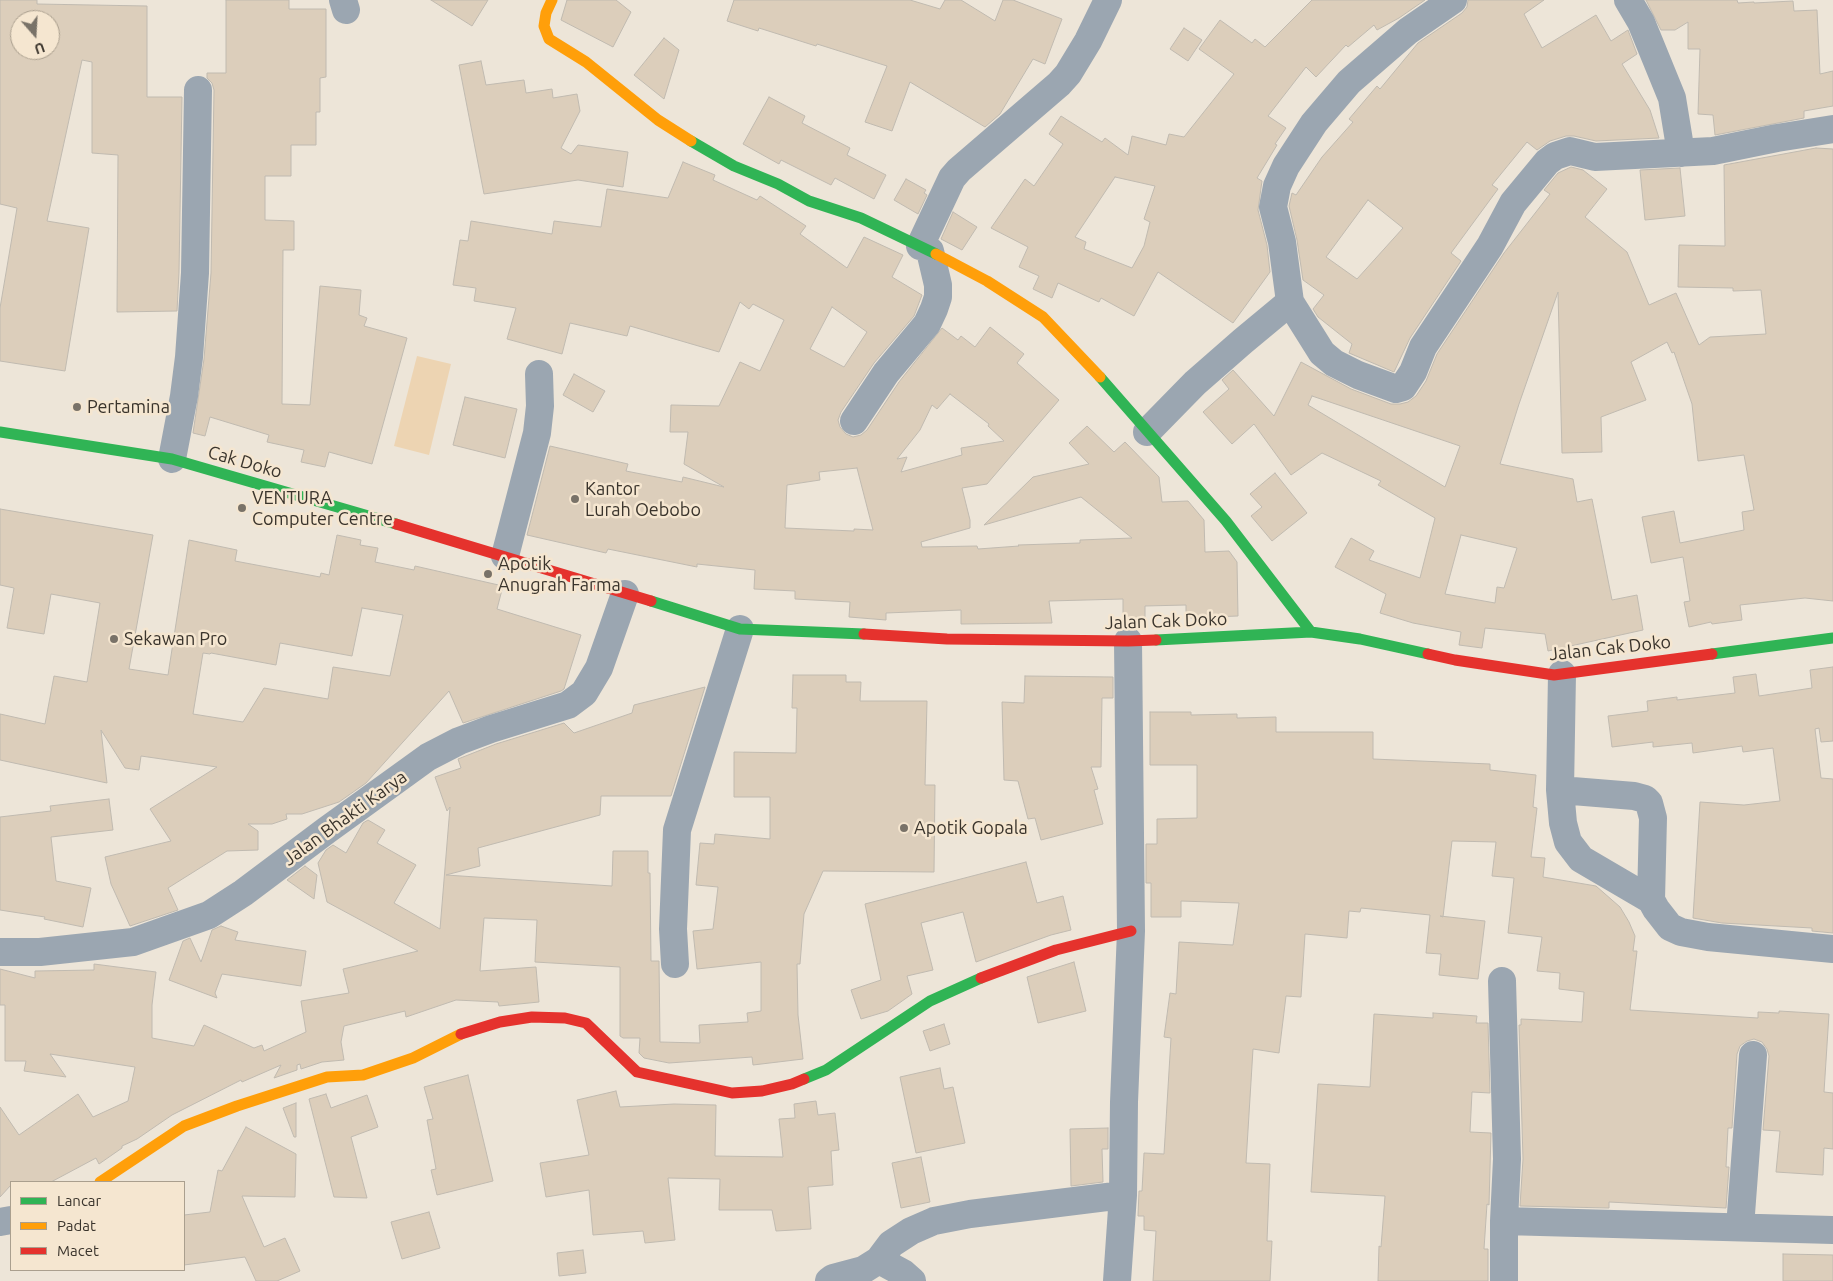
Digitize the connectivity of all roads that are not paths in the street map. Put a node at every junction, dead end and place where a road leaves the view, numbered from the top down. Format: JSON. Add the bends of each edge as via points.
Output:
{"nodes":[{"id":1,"x":552,"y":0,"type":"edge"},
{"id":2,"x":1108,"y":0,"type":"edge"},
{"id":3,"x":1453,"y":0,"type":"edge"},
{"id":4,"x":1628,"y":0,"type":"edge"},
{"id":5,"x":198,"y":90,"type":"dead end"},
{"id":6,"x":1833,"y":130,"type":"edge"},
{"id":7,"x":1681,"y":153,"type":"junction"},
{"id":8,"x":925,"y":249,"type":"junction"},
{"id":9,"x":1290,"y":302,"type":"junction"},
{"id":10,"x":538,"y":374,"type":"dead end"},
{"id":11,"x":854,"y":421,"type":"dead end"},
{"id":12,"x":0,"y":432,"type":"edge"},
{"id":13,"x":1147,"y":432,"type":"junction"},
{"id":14,"x":172,"y":459,"type":"junction"},
{"id":15,"x":505,"y":556,"type":"junction"},
{"id":16,"x":625,"y":594,"type":"junction"},
{"id":17,"x":740,"y":629,"type":"junction"},
{"id":18,"x":1311,"y":632,"type":"junction"},
{"id":19,"x":1833,"y":638,"type":"edge"},
{"id":20,"x":1128,"y":641,"type":"junction"},
{"id":21,"x":1562,"y":674,"type":"junction"},
{"id":22,"x":1560,"y":790,"type":"junction"},
{"id":23,"x":1652,"y":900,"type":"junction"},
{"id":24,"x":1131,"y":931,"type":"junction"},
{"id":25,"x":1833,"y":949,"type":"edge"},
{"id":26,"x":0,"y":952,"type":"edge"},
{"id":27,"x":674,"y":964,"type":"dead end"},
{"id":28,"x":1502,"y":981,"type":"dead end"},
{"id":29,"x":1753,"y":1055,"type":"dead end"},
{"id":30,"x":102,"y":1181,"type":"edge"},
{"id":31,"x":1123,"y":1195,"type":"junction"},
{"id":32,"x":1504,"y":1221,"type":"junction"},
{"id":33,"x":1740,"y":1227,"type":"junction"},
{"id":34,"x":1833,"y":1230,"type":"edge"},
{"id":35,"x":879,"y":1260,"type":"junction"},
{"id":36,"x":829,"y":1281,"type":"edge"},
{"id":37,"x":912,"y":1281,"type":"edge"},
{"id":38,"x":1117,"y":1281,"type":"edge"},
{"id":39,"x":1504,"y":1281,"type":"edge"}],
"edges":[{"from":1,"to":8,"type":"street","via":[[544,26],[549,39],[586,62],[658,120],[734,166],[809,201],[861,218]]},
{"from":2,"to":8,"type":"street","via":[[1088,41],[1063,79],[952,178]]},
{"from":3,"to":9,"type":"street","via":[[1408,31],[1349,82],[1314,123],[1286,166],[1272,207],[1282,242]]},
{"from":4,"to":7,"type":"street","via":[[1641,22],[1672,98]]},
{"from":5,"to":14,"type":"street","via":[[195,274],[189,357]]},
{"from":6,"to":7,"type":"street","via":[[1713,151]]},
{"from":7,"to":9,"type":"street","via":[[1595,157],[1570,152],[1555,156],[1513,203],[1490,246],[1423,347],[1403,387],[1396,389],[1334,363],[1322,352]]},
{"from":8,"to":11,"type":"street","via":[[938,285],[934,309]]},
{"from":8,"to":13,"type":"street","via":[[987,281],[1043,317]]},
{"from":9,"to":13,"type":"street","via":[[1195,383]]},
{"from":10,"to":15,"type":"street","via":[[540,406],[537,433]]},
{"from":12,"to":14,"type":"street","name":"Cak Doko"},
{"from":13,"to":18,"type":"street","via":[[1226,521]]},
{"from":14,"to":15,"type":"street","name":"Cak Doko"},
{"from":15,"to":16,"type":"street","name":"Jalan Cak Doko"},
{"from":16,"to":17,"type":"street","name":"Jalan Cak Doko"},
{"from":16,"to":26,"type":"street","name":"Jalan Bhakti Karya","via":[[599,668],[584,693],[568,705],[467,738],[428,757],[243,893],[208,915],[133,942],[40,952]]},
{"from":17,"to":20,"type":"street","name":"Jalan Cak Doko","via":[[946,639]]},
{"from":17,"to":27,"type":"street","via":[[677,830]]},
{"from":18,"to":20,"type":"street","name":"Jalan Cak Doko"},
{"from":18,"to":21,"type":"street","name":"Jalan Cak Doko","via":[[1455,660]]},
{"from":19,"to":21,"type":"street","name":"Jalan Cak Doko"},
{"from":20,"to":24,"type":"street"},
{"from":21,"to":22,"type":"street"},
{"from":22,"to":23,"type":"street","via":[[1563,823],[1575,853]]},
{"from":22,"to":23,"type":"street","via":[[1634,796],[1649,803],[1653,818]]},
{"from":23,"to":25,"type":"street","via":[[1670,927],[1681,932]]},
{"from":24,"to":30,"type":"street","via":[[1056,950],[986,975],[930,1001],[826,1070],[792,1084],[732,1093],[637,1072],[586,1023],[564,1018],[532,1017],[465,1032],[413,1058],[363,1075],[327,1077],[193,1122]]},
{"from":24,"to":31,"type":"street"},
{"from":28,"to":32,"type":"street","via":[[1507,1159]]},
{"from":29,"to":33,"type":"street"},
{"from":31,"to":35,"type":"street","via":[[934,1221],[910,1231],[891,1244]]},
{"from":31,"to":38,"type":"street"},
{"from":32,"to":33,"type":"street"},
{"from":32,"to":39,"type":"street"},
{"from":33,"to":34,"type":"street"},
{"from":35,"to":36,"type":"street","via":[[862,1270]]},
{"from":35,"to":37,"type":"street"}]}
